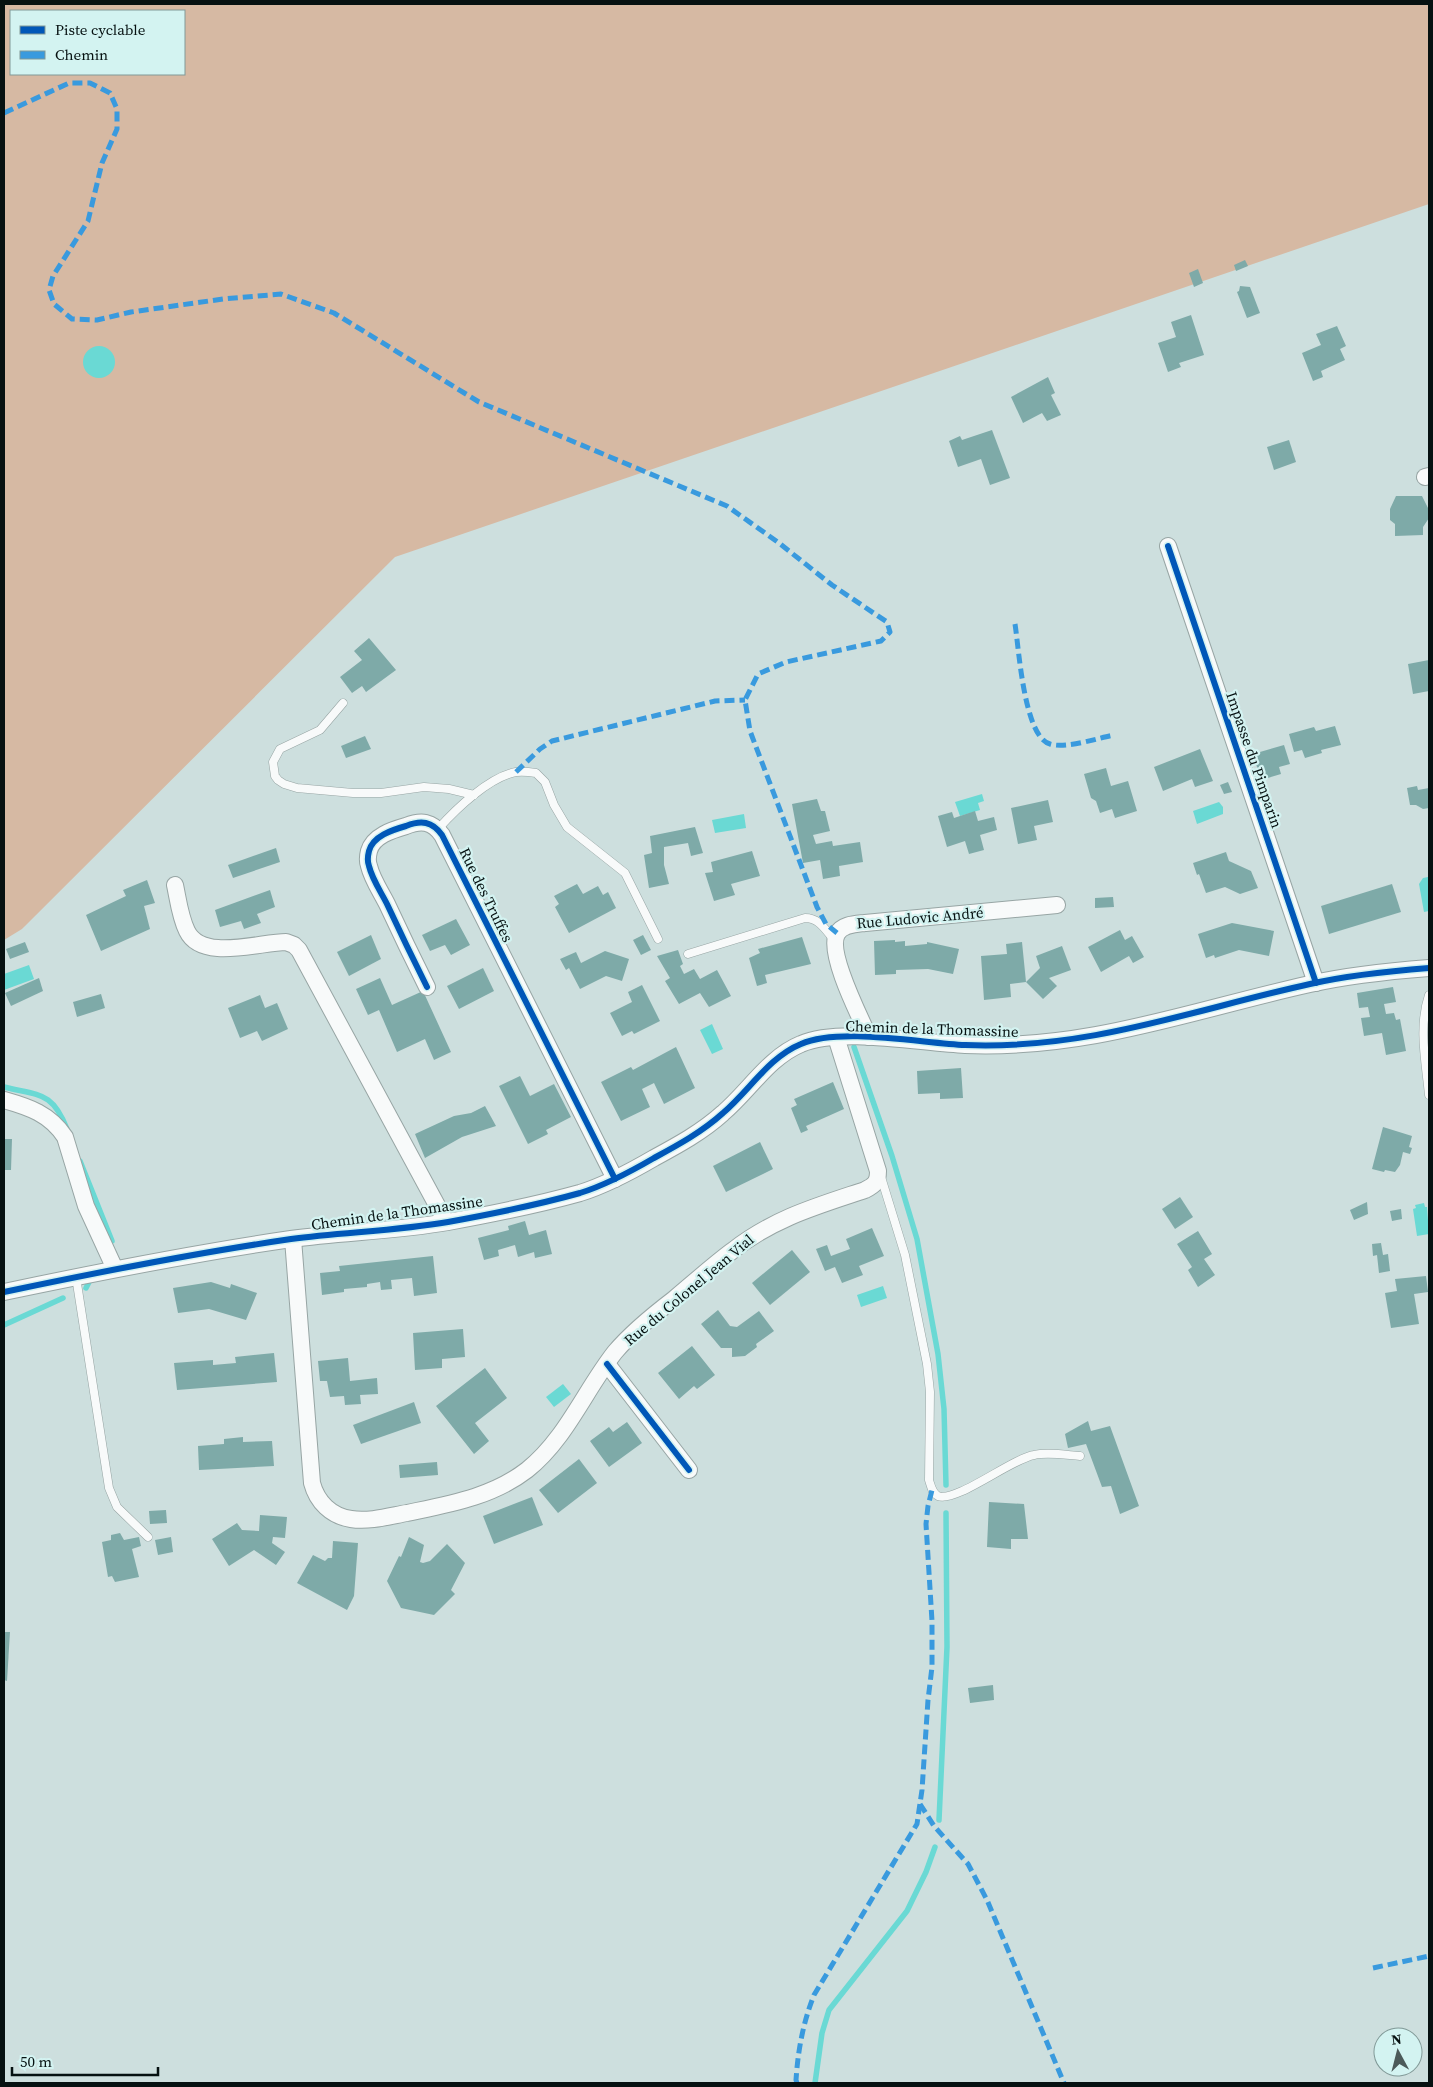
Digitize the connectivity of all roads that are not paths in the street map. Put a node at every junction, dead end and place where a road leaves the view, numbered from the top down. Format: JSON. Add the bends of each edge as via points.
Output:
{"nodes":[{"id":1,"x":1168,"y":546,"type":"dead end"},
{"id":2,"x":343,"y":703,"type":"dead end"},
{"id":3,"x":474,"y":794,"type":"junction"},
{"id":4,"x":438,"y":829,"type":"junction"},
{"id":5,"x":174,"y":885,"type":"dead end"},
{"id":6,"x":1057,"y":905,"type":"dead end"},
{"id":7,"x":658,"y":939,"type":"dead end"},
{"id":8,"x":835,"y":941,"type":"junction"},
{"id":9,"x":688,"y":954,"type":"dead end"},
{"id":10,"x":1429,"y":968,"type":"edge"},
{"id":11,"x":1316,"y":983,"type":"junction"},
{"id":12,"x":427,"y":987,"type":"dead end"},
{"id":13,"x":1429,"y":995,"type":"edge"},
{"id":14,"x":836,"y":1037,"type":"junction"},
{"id":15,"x":869,"y":1038,"type":"junction"},
{"id":16,"x":1429,"y":1095,"type":"edge"},
{"id":17,"x":4,"y":1100,"type":"edge"},
{"id":18,"x":878,"y":1171,"type":"junction"},
{"id":19,"x":616,"y":1179,"type":"junction"},
{"id":20,"x":446,"y":1222,"type":"junction"},
{"id":21,"x":293,"y":1239,"type":"junction"},
{"id":22,"x":115,"y":1269,"type":"junction"},
{"id":23,"x":76,"y":1277,"type":"junction"},
{"id":24,"x":4,"y":1292,"type":"edge"},
{"id":25,"x":607,"y":1364,"type":"junction"},
{"id":26,"x":1080,"y":1456,"type":"dead end"},
{"id":27,"x":689,"y":1470,"type":"dead end"},
{"id":28,"x":148,"y":1537,"type":"dead end"}],
"edges":[{"from":1,"to":11,"type":"street","name":"Impasse du Pimparin"},
{"from":2,"to":3,"type":"lane","via":[[320,730],[280,749],[273,762],[278,780],[296,788],[353,793],[424,787]]},
{"from":3,"to":4,"type":"lane"},
{"from":3,"to":7,"type":"lane","via":[[516,772],[536,773],[567,827],[625,873]]},
{"from":4,"to":12,"type":"street","via":[[421,822],[383,835],[369,849],[368,859],[374,879]]},
{"from":4,"to":19,"type":"street","name":"Rue des Truffes"},
{"from":5,"to":20,"type":"street","via":[[187,931],[205,946],[221,949],[286,942],[300,950]]},
{"from":6,"to":8,"type":"street","name":"Rue Ludovic André","via":[[848,925],[837,933]]},
{"from":8,"to":9,"type":"lane","via":[[820,922],[805,918]]},
{"from":8,"to":15,"type":"street","via":[[837,961]]},
{"from":10,"to":11,"type":"street","name":"Chemin de la Thomassine"},
{"from":11,"to":15,"type":"street","name":"Chemin de la Thomassine","via":[[1117,1032],[1054,1042],[986,1046]]},
{"from":13,"to":16,"type":"lane","via":[[1424,1016],[1424,1046]]},
{"from":14,"to":15,"type":"street","name":"Chemin de la Thomassine"},
{"from":14,"to":18,"type":"street"},
{"from":14,"to":19,"type":"street","name":"Chemin de la Thomassine","via":[[812,1041],[790,1050],[706,1127]]},
{"from":17,"to":22,"type":"street","via":[[40,1112],[62,1132],[86,1206]]},
{"from":18,"to":25,"type":"street","name":"Rue du Colonel Jean Vial","via":[[877,1181],[872,1187],[777,1221],[748,1239],[648,1319]]},
{"from":18,"to":26,"type":"lane","via":[[905,1255],[927,1364],[930,1392],[929,1480],[932,1490],[945,1497],[962,1492],[1032,1455]]},
{"from":19,"to":20,"type":"street","name":"Chemin de la Thomassine","via":[[541,1203]]},
{"from":20,"to":21,"type":"street","name":"Chemin de la Thomassine"},
{"from":21,"to":22,"type":"street","name":"Chemin de la Thomassine"},
{"from":21,"to":25,"type":"street","name":"Rue du Colonel Jean Vial","via":[[312,1483],[323,1504],[343,1517],[358,1520],[385,1517],[454,1504],[478,1497],[510,1481],[534,1464],[558,1437]]},
{"from":22,"to":23,"type":"street","name":"Chemin de la Thomassine"},
{"from":23,"to":24,"type":"street","name":"Chemin de la Thomassine"},
{"from":23,"to":28,"type":"lane","via":[[109,1488],[116,1506]]},
{"from":25,"to":27,"type":"street"}]}
